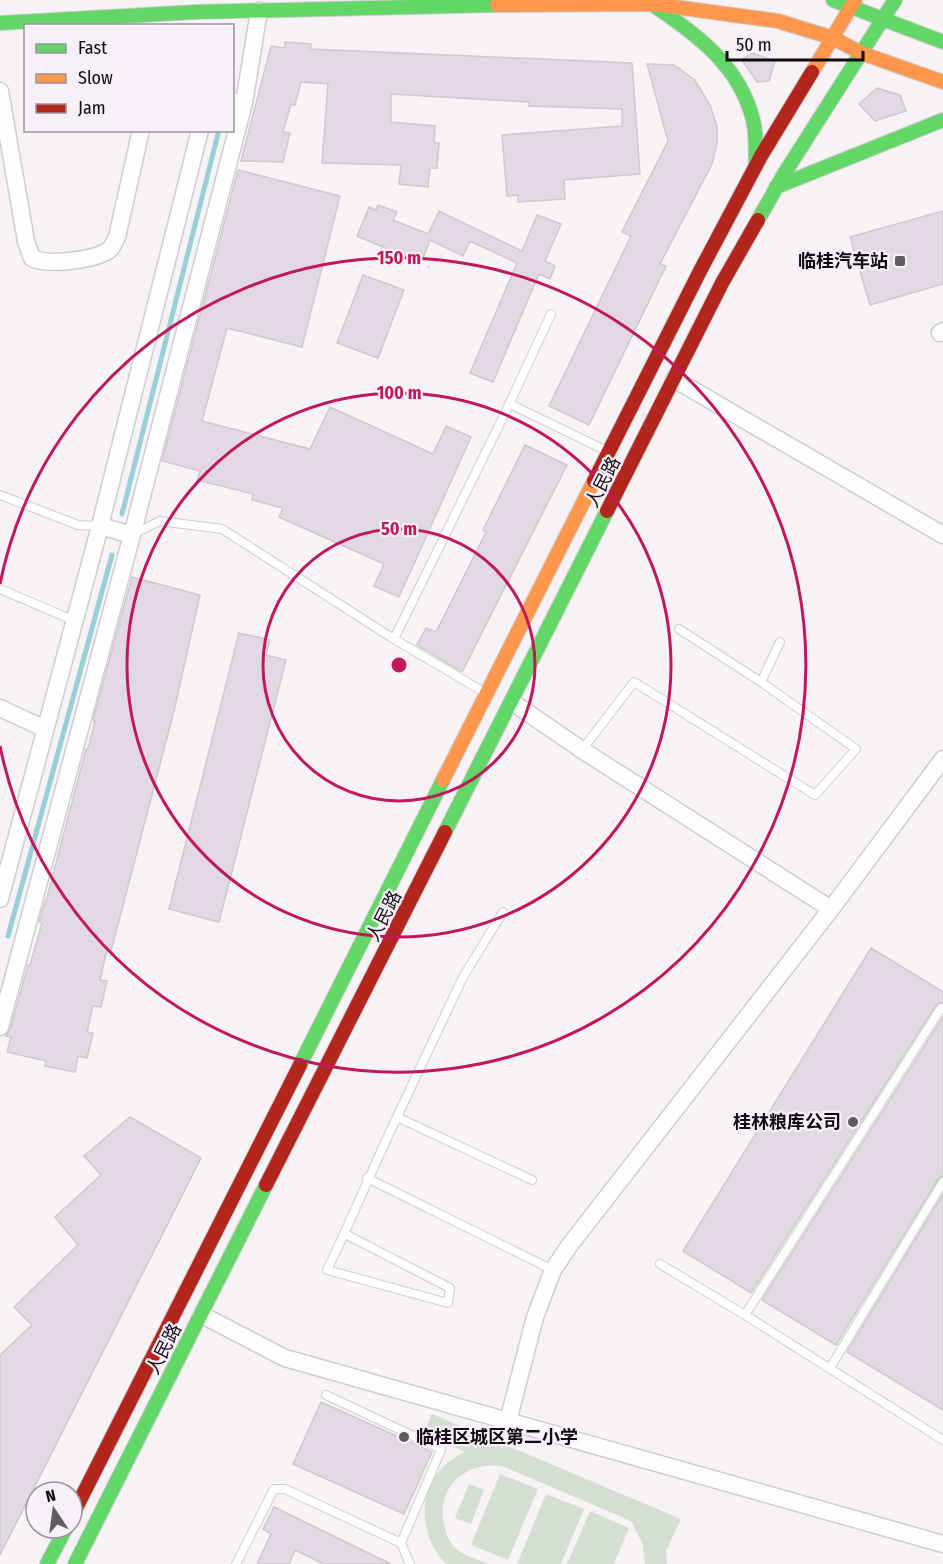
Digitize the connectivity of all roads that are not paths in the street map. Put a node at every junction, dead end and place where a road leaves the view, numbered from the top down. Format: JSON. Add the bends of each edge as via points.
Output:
{"nodes":[{"id":1,"x":832,"y":0,"type":"edge"},
{"id":2,"x":895,"y":0,"type":"edge"},
{"id":3,"x":853,"y":3,"type":"edge"},
{"id":4,"x":653,"y":4,"type":"junction"},
{"id":5,"x":259,"y":11,"type":"junction"},
{"id":6,"x":197,"y":19,"type":"edge"},
{"id":7,"x":883,"y":19,"type":"junction"},
{"id":8,"x":140,"y":20,"type":"edge"},
{"id":9,"x":0,"y":23,"type":"edge"},
{"id":10,"x":833,"y":38,"type":"junction"},
{"id":11,"x":943,"y":42,"type":"edge"},
{"id":12,"x":861,"y":53,"type":"junction"},
{"id":13,"x":943,"y":82,"type":"edge"},
{"id":14,"x":0,"y":91,"type":"edge"},
{"id":15,"x":238,"y":102,"type":"edge"},
{"id":16,"x":234,"y":118,"type":"edge"},
{"id":17,"x":943,"y":120,"type":"edge"},
{"id":18,"x":141,"y":132,"type":"edge"},
{"id":19,"x":199,"y":132,"type":"edge"},
{"id":20,"x":231,"y":132,"type":"edge"},
{"id":21,"x":756,"y":166,"type":"junction"},
{"id":22,"x":776,"y":187,"type":"junction"},
{"id":23,"x":551,"y":314,"type":"dead end"},
{"id":24,"x":674,"y":379,"type":"junction"},
{"id":25,"x":510,"y":404,"type":"junction"},
{"id":26,"x":610,"y":452,"type":"junction"},
{"id":27,"x":0,"y":495,"type":"edge"},
{"id":28,"x":100,"y":526,"type":"junction"},
{"id":29,"x":132,"y":535,"type":"junction"},
{"id":30,"x":943,"y":536,"type":"edge"},
{"id":31,"x":0,"y":589,"type":"edge"},
{"id":32,"x":75,"y":621,"type":"junction"},
{"id":33,"x":679,"y":629,"type":"dead end"},
{"id":34,"x":394,"y":639,"type":"junction"},
{"id":35,"x":780,"y":642,"type":"dead end"},
{"id":36,"x":761,"y":682,"type":"junction"},
{"id":37,"x":487,"y":694,"type":"junction"},
{"id":38,"x":512,"y":702,"type":"junction"},
{"id":39,"x":0,"y":708,"type":"edge"},
{"id":40,"x":45,"y":729,"type":"junction"},
{"id":41,"x":582,"y":750,"type":"junction"},
{"id":42,"x":943,"y":759,"type":"edge"},
{"id":43,"x":5,"y":857,"type":"edge"},
{"id":44,"x":0,"y":898,"type":"edge"},
{"id":45,"x":831,"y":909,"type":"junction"},
{"id":46,"x":503,"y":912,"type":"dead end"},
{"id":47,"x":0,"y":957,"type":"edge"},
{"id":48,"x":16,"y":964,"type":"junction"},
{"id":49,"x":943,"y":1010,"type":"edge"},
{"id":50,"x":0,"y":1028,"type":"edge"},
{"id":51,"x":397,"y":1117,"type":"junction"},
{"id":52,"x":367,"y":1178,"type":"junction"},
{"id":53,"x":532,"y":1180,"type":"dead end"},
{"id":54,"x":943,"y":1182,"type":"edge"},
{"id":55,"x":345,"y":1234,"type":"junction"},
{"id":56,"x":660,"y":1264,"type":"dead end"},
{"id":57,"x":553,"y":1270,"type":"junction"},
{"id":58,"x":202,"y":1315,"type":"junction"},
{"id":59,"x":745,"y":1315,"type":"junction"},
{"id":60,"x":830,"y":1368,"type":"junction"},
{"id":61,"x":326,"y":1395,"type":"dead end"},
{"id":62,"x":508,"y":1421,"type":"junction"},
{"id":63,"x":943,"y":1440,"type":"edge"},
{"id":64,"x":84,"y":1492,"type":"edge"},
{"id":65,"x":60,"y":1540,"type":"edge"},
{"id":66,"x":401,"y":1543,"type":"junction"},
{"id":67,"x":943,"y":1544,"type":"edge"},
{"id":68,"x":47,"y":1564,"type":"edge"},
{"id":69,"x":75,"y":1564,"type":"edge"},
{"id":70,"x":236,"y":1564,"type":"edge"},
{"id":71,"x":410,"y":1564,"type":"edge"}],
"edges":[{"from":1,"to":3,"type":"main road"},
{"from":2,"to":7,"type":"main road","name":"人民路"},
{"from":3,"to":7,"type":"main road"},
{"from":3,"to":10,"type":"main road","name":"人民路"},
{"from":4,"to":5,"type":"main road"},
{"from":4,"to":10,"type":"main road","via":[[778,21]]},
{"from":4,"to":21,"type":"main road","via":[[695,34],[734,73],[753,122]]},
{"from":5,"to":6,"type":"main road"},
{"from":5,"to":15,"type":"street"},
{"from":6,"to":8,"type":"main road"},
{"from":7,"to":11,"type":"main road"},
{"from":7,"to":12,"type":"main road","name":"人民路"},
{"from":8,"to":9,"type":"main road"},
{"from":10,"to":12,"type":"main road"},
{"from":10,"to":21,"type":"main road","name":"人民路"},
{"from":12,"to":13,"type":"main road"},
{"from":12,"to":22,"type":"main road","name":"人民路"},
{"from":14,"to":18,"type":"street","via":[[26,241],[32,258],[39,262],[57,263],[103,254],[112,247]]},
{"from":15,"to":16,"type":"street"},
{"from":17,"to":22,"type":"main road"},
{"from":19,"to":28,"type":"street"},
{"from":20,"to":29,"type":"street"},
{"from":21,"to":26,"type":"main road","name":"人民路"},
{"from":22,"to":24,"type":"main road","name":"人民路"},
{"from":23,"to":25,"type":"lane"},
{"from":24,"to":30,"type":"street"},
{"from":24,"to":38,"type":"main road","name":"人民路"},
{"from":25,"to":26,"type":"lane"},
{"from":25,"to":34,"type":"lane"},
{"from":26,"to":37,"type":"main road","name":"人民路"},
{"from":27,"to":28,"type":"lane","via":[[78,525]]},
{"from":28,"to":29,"type":"street"},
{"from":28,"to":32,"type":"street"},
{"from":29,"to":34,"type":"lane","via":[[160,521],[222,530]]},
{"from":29,"to":48,"type":"street"},
{"from":31,"to":32,"type":"lane"},
{"from":32,"to":40,"type":"street"},
{"from":33,"to":36,"type":"lane"},
{"from":34,"to":37,"type":"lane"},
{"from":35,"to":36,"type":"lane"},
{"from":36,"to":41,"type":"lane","via":[[856,749],[815,795],[634,682]]},
{"from":37,"to":64,"type":"main road","name":"人民路"},
{"from":38,"to":41,"type":"street"},
{"from":38,"to":58,"type":"main road","name":"人民路"},
{"from":39,"to":40,"type":"street"},
{"from":40,"to":43,"type":"street"},
{"from":41,"to":45,"type":"street"},
{"from":42,"to":45,"type":"street"},
{"from":43,"to":44,"type":"street"},
{"from":45,"to":57,"type":"street"},
{"from":46,"to":51,"type":"lane","via":[[463,977]]},
{"from":47,"to":48,"type":"street"},
{"from":48,"to":50,"type":"street"},
{"from":49,"to":59,"type":"lane"},
{"from":51,"to":52,"type":"lane"},
{"from":51,"to":53,"type":"lane"},
{"from":52,"to":55,"type":"lane"},
{"from":52,"to":57,"type":"lane"},
{"from":54,"to":60,"type":"lane"},
{"from":55,"to":55,"type":"lane","via":[[450,1288],[448,1303],[327,1270]]},
{"from":56,"to":59,"type":"lane"},
{"from":57,"to":62,"type":"street","via":[[535,1317]]},
{"from":58,"to":62,"type":"street","via":[[285,1358]]},
{"from":58,"to":69,"type":"main road","name":"人民路"},
{"from":59,"to":60,"type":"lane"},
{"from":60,"to":63,"type":"lane"},
{"from":61,"to":66,"type":"lane","via":[[441,1450]]},
{"from":62,"to":67,"type":"street"},
{"from":65,"to":68,"type":"main road"},
{"from":66,"to":70,"type":"lane","via":[[285,1489],[274,1489]]},
{"from":66,"to":71,"type":"lane"}]}
